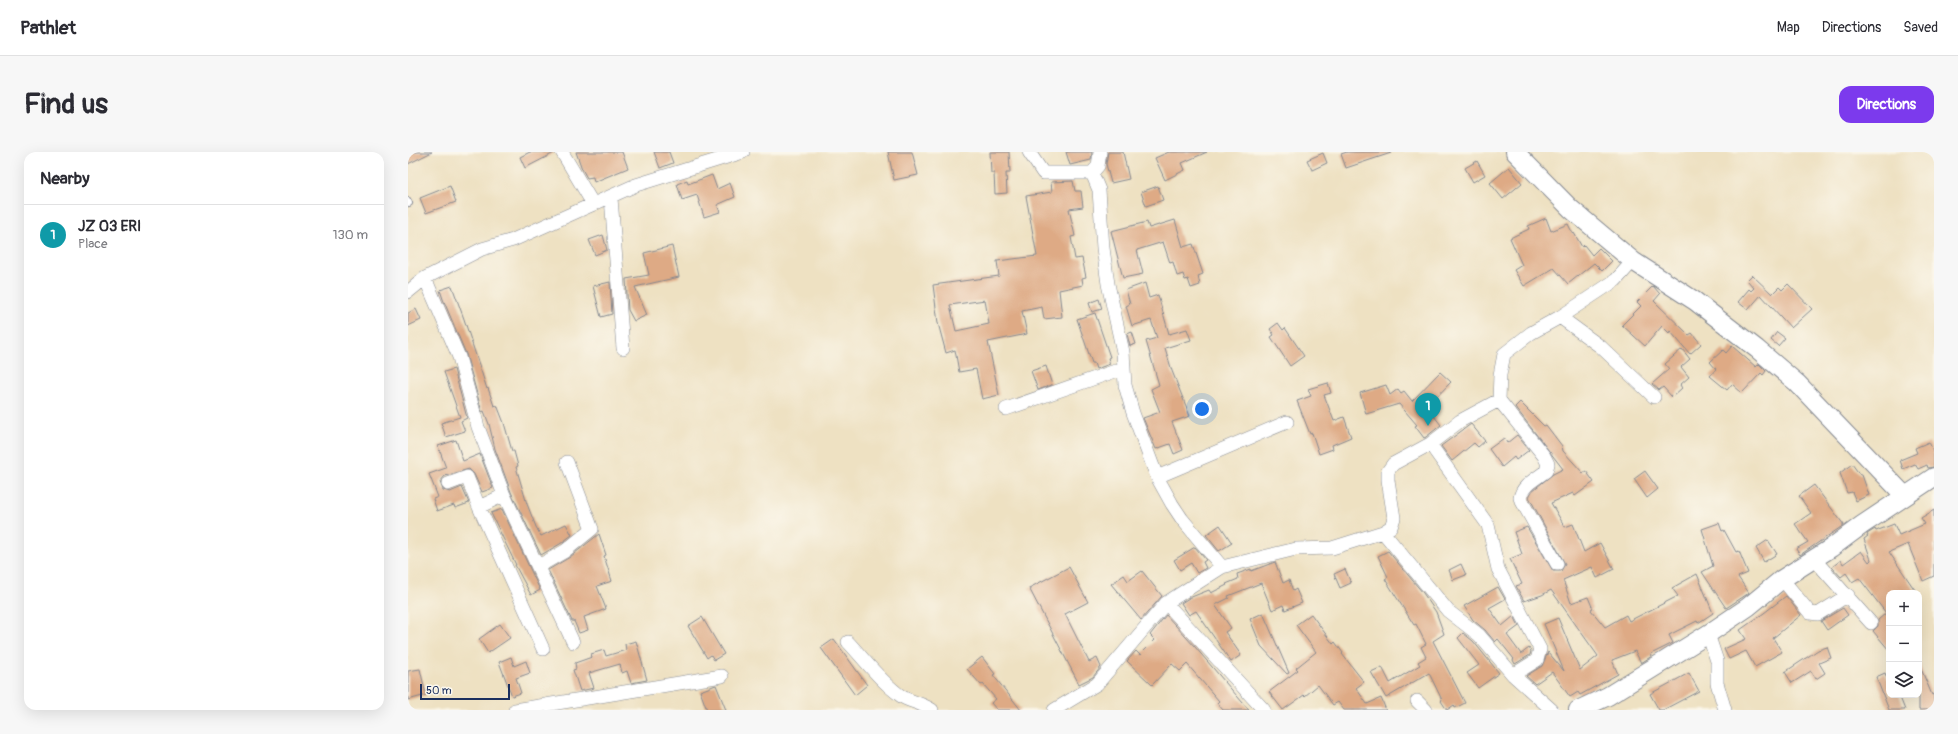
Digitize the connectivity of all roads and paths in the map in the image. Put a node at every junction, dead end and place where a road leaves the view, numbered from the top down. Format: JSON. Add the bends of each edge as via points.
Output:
{"nodes":[{"id":1,"x":562,"y":152,"type":"edge"},
{"id":2,"x":743,"y":152,"type":"edge"},
{"id":3,"x":1029,"y":152,"type":"edge"},
{"id":4,"x":1100,"y":152,"type":"edge"},
{"id":5,"x":1515,"y":152,"type":"edge"},
{"id":6,"x":1092,"y":173,"type":"junction"},
{"id":7,"x":612,"y":198,"type":"junction"},
{"id":8,"x":593,"y":204,"type":"junction"},
{"id":9,"x":1633,"y":261,"type":"junction"},
{"id":10,"x":425,"y":278,"type":"junction"},
{"id":11,"x":408,"y":292,"type":"edge"},
{"id":12,"x":1560,"y":317,"type":"junction"},
{"id":13,"x":623,"y":348,"type":"dead end"},
{"id":14,"x":1124,"y":368,"type":"junction"},
{"id":15,"x":1654,"y":397,"type":"dead end"},
{"id":16,"x":1499,"y":400,"type":"junction"},
{"id":17,"x":1006,"y":409,"type":"dead end"},
{"id":18,"x":1287,"y":422,"type":"dead end"},
{"id":19,"x":1430,"y":444,"type":"junction"},
{"id":20,"x":567,"y":462,"type":"dead end"},
{"id":21,"x":1934,"y":476,"type":"edge"},
{"id":22,"x":1158,"y":477,"type":"junction"},
{"id":23,"x":448,"y":484,"type":"dead end"},
{"id":24,"x":504,"y":495,"type":"junction"},
{"id":25,"x":1905,"y":496,"type":"junction"},
{"id":26,"x":479,"y":507,"type":"junction"},
{"id":27,"x":1383,"y":532,"type":"junction"},
{"id":28,"x":1814,"y":559,"type":"junction"},
{"id":29,"x":1557,"y":564,"type":"dead end"},
{"id":30,"x":539,"y":566,"type":"junction"},
{"id":31,"x":1222,"y":567,"type":"junction"},
{"id":32,"x":1782,"y":579,"type":"junction"},
{"id":33,"x":1848,"y":595,"type":"junction"},
{"id":34,"x":1166,"y":603,"type":"junction"},
{"id":35,"x":1871,"y":623,"type":"dead end"},
{"id":36,"x":1708,"y":634,"type":"junction"},
{"id":37,"x":573,"y":642,"type":"dead end"},
{"id":38,"x":848,"y":642,"type":"dead end"},
{"id":39,"x":543,"y":649,"type":"dead end"},
{"id":40,"x":722,"y":676,"type":"dead end"},
{"id":41,"x":1513,"y":676,"type":"junction"},
{"id":42,"x":515,"y":710,"type":"edge"},
{"id":43,"x":932,"y":710,"type":"edge"},
{"id":44,"x":1054,"y":710,"type":"edge"},
{"id":45,"x":1264,"y":710,"type":"edge"},
{"id":46,"x":1552,"y":710,"type":"edge"},
{"id":47,"x":1578,"y":710,"type":"edge"},
{"id":48,"x":1725,"y":710,"type":"edge"}],
"edges":[{"from":1,"to":8,"type":"street"},
{"from":2,"to":7,"type":"street","via":[[636,185]]},
{"from":3,"to":6,"type":"street","via":[[1043,173]]},
{"from":4,"to":6,"type":"street","via":[[1098,166]]},
{"from":5,"to":9,"type":"street","via":[[1571,209]]},
{"from":6,"to":14,"type":"street","via":[[1099,190],[1108,284],[1123,352]]},
{"from":7,"to":8,"type":"street"},
{"from":7,"to":13,"type":"street"},
{"from":8,"to":10,"type":"street","via":[[513,240],[482,249]]},
{"from":9,"to":12,"type":"street","via":[[1616,280]]},
{"from":9,"to":25,"type":"street","via":[[1695,301],[1798,384]]},
{"from":10,"to":11,"type":"street"},
{"from":10,"to":24,"type":"street","via":[[459,357],[478,428]]},
{"from":12,"to":15,"type":"street","via":[[1601,347]]},
{"from":12,"to":16,"type":"street","via":[[1531,333],[1504,354]]},
{"from":14,"to":17,"type":"street"},
{"from":14,"to":22,"type":"street","via":[[1132,413]]},
{"from":16,"to":19,"type":"street","via":[[1460,421]]},
{"from":16,"to":29,"type":"street","via":[[1548,464],[1546,471],[1521,492],[1520,498]]},
{"from":18,"to":22,"type":"street"},
{"from":19,"to":27,"type":"street","via":[[1393,464],[1388,471],[1394,518],[1391,526]]},
{"from":19,"to":41,"type":"street","via":[[1488,525],[1498,569],[1540,649],[1537,660]]},
{"from":20,"to":30,"type":"street","via":[[592,529],[565,551]]},
{"from":21,"to":25,"type":"street"},
{"from":22,"to":31,"type":"street","via":[[1182,519]]},
{"from":23,"to":26,"type":"street","via":[[467,477]]},
{"from":24,"to":26,"type":"street"},
{"from":24,"to":30,"type":"street"},
{"from":25,"to":28,"type":"street"},
{"from":26,"to":39,"type":"street"},
{"from":27,"to":31,"type":"street","via":[[1332,548],[1296,550]]},
{"from":27,"to":41,"type":"street","via":[[1448,611],[1479,635]]},
{"from":28,"to":32,"type":"street"},
{"from":28,"to":33,"type":"street"},
{"from":30,"to":37,"type":"street"},
{"from":31,"to":34,"type":"street"},
{"from":32,"to":33,"type":"street","via":[[1813,615]]},
{"from":32,"to":36,"type":"street","via":[[1748,607]]},
{"from":33,"to":35,"type":"street"},
{"from":34,"to":44,"type":"street","via":[[1097,684]]},
{"from":34,"to":45,"type":"street"},
{"from":36,"to":47,"type":"street","via":[[1608,696]]},
{"from":36,"to":48,"type":"street","via":[[1718,661],[1717,683]]},
{"from":38,"to":43,"type":"street","via":[[881,680],[902,697],[922,703]]},
{"from":40,"to":42,"type":"street"},
{"from":41,"to":46,"type":"street"}]}
